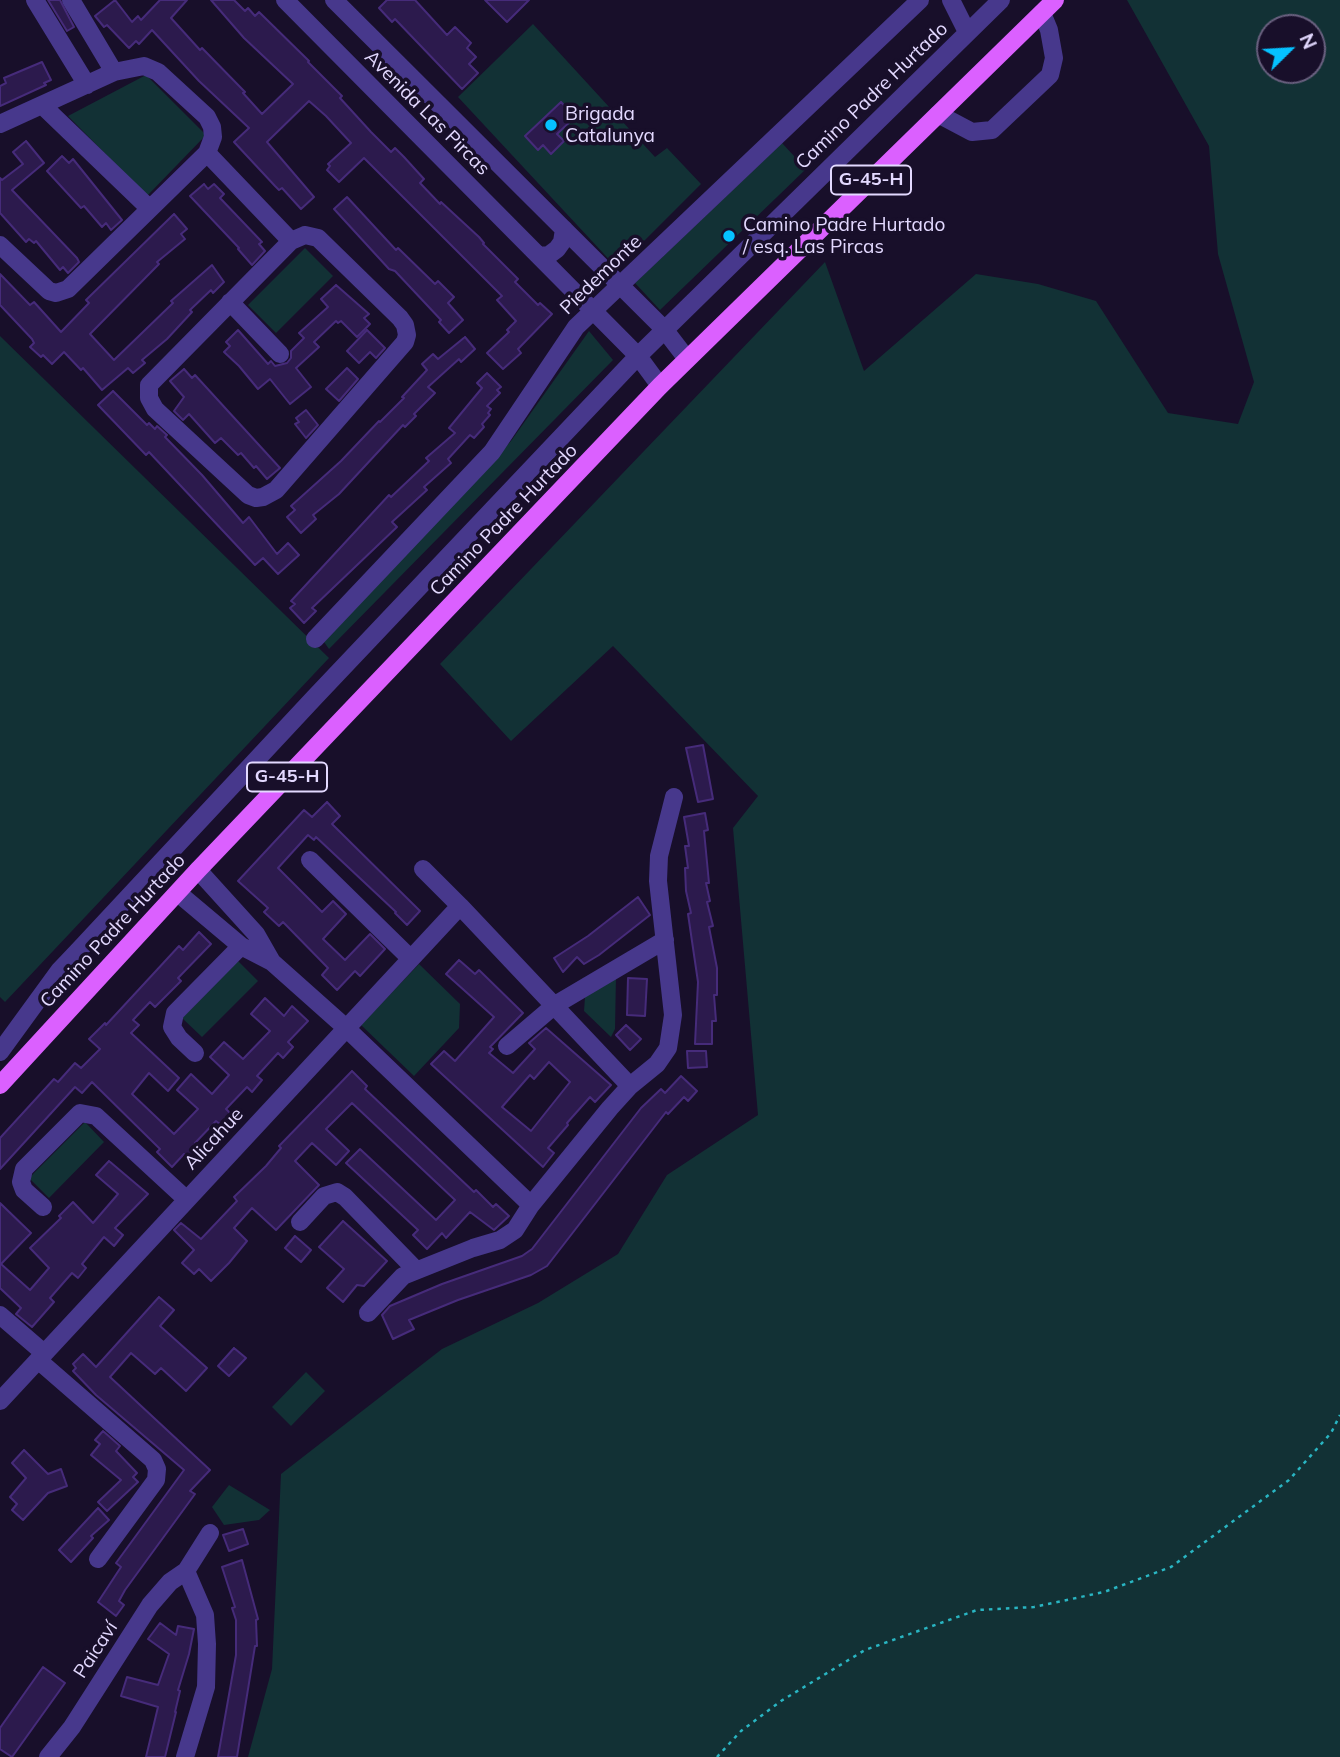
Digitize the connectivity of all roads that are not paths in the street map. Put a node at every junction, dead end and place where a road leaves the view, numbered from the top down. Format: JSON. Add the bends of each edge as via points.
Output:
{"nodes":[{"id":1,"x":35,"y":0,"type":"edge"},
{"id":2,"x":71,"y":0,"type":"edge"},
{"id":3,"x":285,"y":0,"type":"edge"},
{"id":4,"x":334,"y":0,"type":"edge"},
{"id":5,"x":920,"y":0,"type":"edge"},
{"id":6,"x":951,"y":0,"type":"edge"},
{"id":7,"x":994,"y":3,"type":"edge"},
{"id":8,"x":1049,"y":6,"type":"edge"},
{"id":9,"x":967,"y":32,"type":"junction"},
{"id":10,"x":114,"y":72,"type":"junction"},
{"id":11,"x":87,"y":85,"type":"junction"},
{"id":12,"x":43,"y":106,"type":"junction"},
{"id":13,"x":938,"y":114,"type":"junction"},
{"id":14,"x":0,"y":124,"type":"edge"},
{"id":15,"x":207,"y":153,"type":"junction"},
{"id":16,"x":149,"y":208,"type":"junction"},
{"id":17,"x":564,"y":229,"type":"junction"},
{"id":18,"x":291,"y":241,"type":"junction"},
{"id":19,"x":0,"y":245,"type":"edge"},
{"id":20,"x":539,"y":257,"type":"junction"},
{"id":21,"x":620,"y":285,"type":"junction"},
{"id":22,"x":230,"y":302,"type":"junction"},
{"id":23,"x":593,"y":311,"type":"junction"},
{"id":24,"x":664,"y":329,"type":"junction"},
{"id":25,"x":280,"y":354,"type":"dead end"},
{"id":26,"x":638,"y":356,"type":"junction"},
{"id":27,"x":687,"y":359,"type":"junction"},
{"id":28,"x":660,"y":386,"type":"junction"},
{"id":29,"x":315,"y":639,"type":"dead end"},
{"id":30,"x":674,"y":797,"type":"dead end"},
{"id":31,"x":310,"y":860,"type":"dead end"},
{"id":32,"x":423,"y":869,"type":"dead end"},
{"id":33,"x":198,"y":870,"type":"junction"},
{"id":34,"x":178,"y":893,"type":"junction"},
{"id":35,"x":460,"y":906,"type":"junction"},
{"id":36,"x":665,"y":940,"type":"junction"},
{"id":37,"x":241,"y":946,"type":"junction"},
{"id":38,"x":410,"y":958,"type":"junction"},
{"id":39,"x":272,"y":962,"type":"junction"},
{"id":40,"x":555,"y":1005,"type":"junction"},
{"id":41,"x":345,"y":1027,"type":"junction"},
{"id":42,"x":6,"y":1030,"type":"edge"},
{"id":43,"x":507,"y":1046,"type":"dead end"},
{"id":44,"x":0,"y":1052,"type":"edge"},
{"id":45,"x":195,"y":1053,"type":"dead end"},
{"id":46,"x":0,"y":1085,"type":"edge"},
{"id":47,"x":630,"y":1086,"type":"junction"},
{"id":48,"x":187,"y":1200,"type":"junction"},
{"id":49,"x":531,"y":1205,"type":"junction"},
{"id":50,"x":43,"y":1207,"type":"dead end"},
{"id":51,"x":300,"y":1222,"type":"dead end"},
{"id":52,"x":416,"y":1270,"type":"junction"},
{"id":53,"x":368,"y":1313,"type":"dead end"},
{"id":54,"x":0,"y":1315,"type":"edge"},
{"id":55,"x":41,"y":1356,"type":"junction"},
{"id":56,"x":0,"y":1401,"type":"edge"},
{"id":57,"x":210,"y":1533,"type":"dead end"},
{"id":58,"x":99,"y":1559,"type":"dead end"},
{"id":59,"x":186,"y":1572,"type":"junction"},
{"id":60,"x":48,"y":1757,"type":"edge"},
{"id":61,"x":185,"y":1757,"type":"edge"}],
"edges":[{"from":1,"to":11,"type":"street"},
{"from":2,"to":10,"type":"street"},
{"from":3,"to":20,"type":"street","name":"Avenida Las Pircas"},
{"from":4,"to":17,"type":"street","name":"Avenida Las Pircas"},
{"from":5,"to":21,"type":"street","name":"Piedemonte"},
{"from":6,"to":9,"type":"street"},
{"from":7,"to":9,"type":"street","name":"Camino Padre Hurtado"},
{"from":8,"to":13,"type":"main road","name":"Camino Padre Hurtado","number":"G-45-H"},
{"from":8,"to":13,"type":"street","via":[[1054,58],[1050,75],[992,130],[972,132]]},
{"from":9,"to":24,"type":"street","name":"Camino Padre Hurtado"},
{"from":10,"to":11,"type":"street"},
{"from":10,"to":15,"type":"street","via":[[144,66],[158,72],[206,117],[213,137]]},
{"from":11,"to":12,"type":"street"},
{"from":12,"to":14,"type":"street"},
{"from":12,"to":16,"type":"street"},
{"from":13,"to":27,"type":"main road","name":"Camino Padre Hurtado","number":"G-45-H"},
{"from":15,"to":16,"type":"street"},
{"from":15,"to":18,"type":"street"},
{"from":16,"to":19,"type":"street","via":[[61,292],[49,291]]},
{"from":17,"to":20,"type":"street","via":[[557,249]]},
{"from":17,"to":21,"type":"street","name":"Avenida Las Pircas"},
{"from":18,"to":22,"type":"street"},
{"from":18,"to":22,"type":"street","via":[[305,235],[318,238],[400,318],[407,335],[276,491],[263,497],[248,495],[155,409],[149,398],[152,379]]},
{"from":20,"to":23,"type":"street","name":"Avenida Las Pircas"},
{"from":21,"to":23,"type":"street","name":"Piedemonte"},
{"from":21,"to":24,"type":"street","name":"Avenida Las Pircas"},
{"from":22,"to":25,"type":"street"},
{"from":23,"to":26,"type":"street","name":"Avenida Las Pircas"},
{"from":23,"to":29,"type":"street","name":"Piedemonte","via":[[576,327],[492,452]]},
{"from":24,"to":26,"type":"street","name":"Camino Padre Hurtado"},
{"from":24,"to":27,"type":"street","name":"Avenida Las Pircas"},
{"from":26,"to":28,"type":"street","name":"Avenida Las Pircas"},
{"from":26,"to":42,"type":"street","name":"Camino Padre Hurtado"},
{"from":27,"to":28,"type":"main road","name":"Camino Padre Hurtado","number":"G-45-H"},
{"from":28,"to":33,"type":"main road","name":"Camino Padre Hurtado","number":"G-45-H"},
{"from":30,"to":36,"type":"street","via":[[659,856]]},
{"from":31,"to":38,"type":"street"},
{"from":32,"to":35,"type":"street"},
{"from":33,"to":34,"type":"main road","name":"Camino Padre Hurtado","number":"G-45-H"},
{"from":33,"to":39,"type":"street","via":[[256,934]]},
{"from":34,"to":37,"type":"street"},
{"from":34,"to":46,"type":"main road","name":"Camino Padre Hurtado","number":"G-45-H"},
{"from":35,"to":38,"type":"street","name":"Alicahue"},
{"from":35,"to":40,"type":"street"},
{"from":36,"to":40,"type":"street"},
{"from":36,"to":47,"type":"street","via":[[673,1015],[668,1048],[657,1064]]},
{"from":37,"to":39,"type":"street"},
{"from":37,"to":45,"type":"street","via":[[175,1013],[172,1027]]},
{"from":38,"to":41,"type":"street","name":"Alicahue"},
{"from":39,"to":41,"type":"street"},
{"from":40,"to":43,"type":"street"},
{"from":40,"to":47,"type":"street"},
{"from":41,"to":48,"type":"street","name":"Alicahue"},
{"from":41,"to":49,"type":"street"},
{"from":42,"to":44,"type":"street","name":"Camino Padre Hurtado"},
{"from":47,"to":49,"type":"street"},
{"from":48,"to":50,"type":"street","via":[[96,1116],[80,1113],[24,1169],[24,1190]]},
{"from":48,"to":55,"type":"street","name":"Alicahue"},
{"from":49,"to":52,"type":"street","via":[[515,1230],[500,1240]]},
{"from":51,"to":52,"type":"street","via":[[324,1196],[337,1192]]},
{"from":52,"to":53,"type":"street","via":[[403,1276]]},
{"from":54,"to":55,"type":"street"},
{"from":55,"to":56,"type":"street","name":"Alicahue"},
{"from":55,"to":58,"type":"street","via":[[153,1460],[157,1469],[156,1480]]},
{"from":57,"to":59,"type":"street","name":"Paicaví"},
{"from":59,"to":60,"type":"street","name":"Paicaví","via":[[150,1605]]},
{"from":59,"to":61,"type":"street","via":[[205,1615],[207,1644],[206,1687]]}]}
